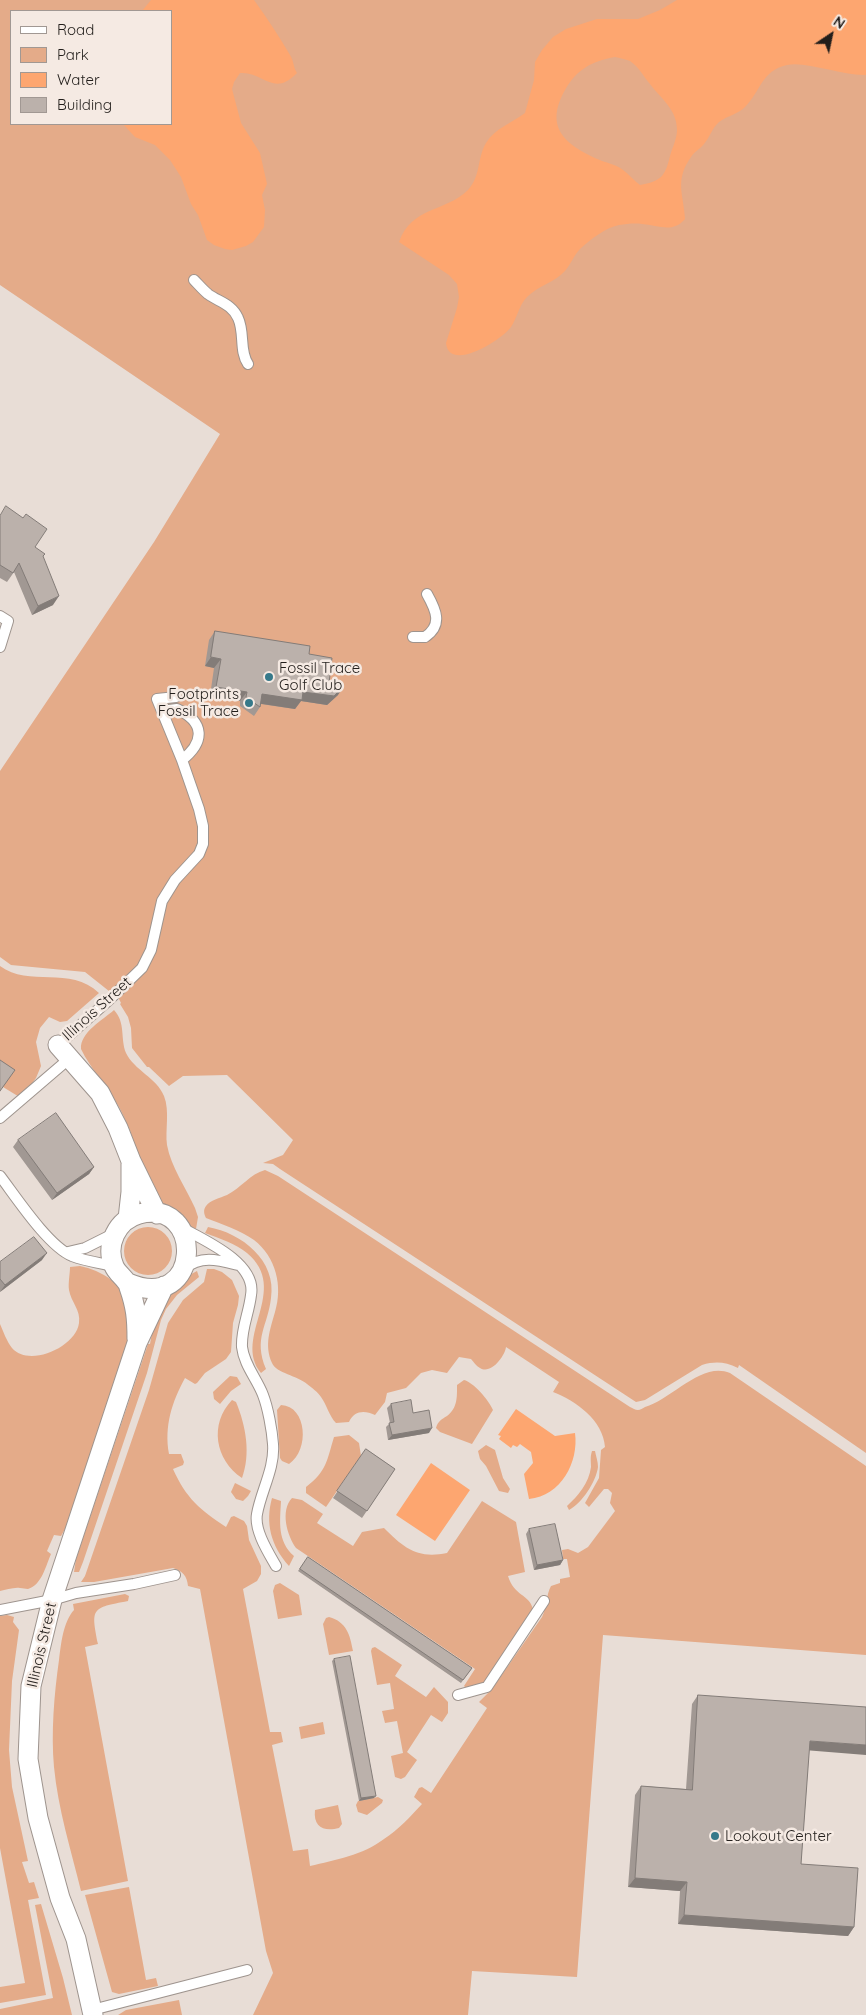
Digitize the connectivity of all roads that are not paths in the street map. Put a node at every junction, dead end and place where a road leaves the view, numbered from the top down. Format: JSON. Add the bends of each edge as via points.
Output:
{"nodes":[{"id":1,"x":194,"y":280,"type":"dead end"},
{"id":2,"x":248,"y":364,"type":"dead end"},
{"id":3,"x":428,"y":594,"type":"dead end"},
{"id":4,"x":0,"y":616,"type":"edge"},
{"id":5,"x":413,"y":637,"type":"dead end"},
{"id":6,"x":0,"y":647,"type":"edge"},
{"id":7,"x":176,"y":697,"type":"dead end"},
{"id":8,"x":162,"y":711,"type":"junction"},
{"id":9,"x":182,"y":760,"type":"junction"},
{"id":10,"x":64,"y":1051,"type":"junction"},
{"id":11,"x":0,"y":1118,"type":"edge"},
{"id":12,"x":131,"y":1161,"type":"junction"},
{"id":13,"x":0,"y":1176,"type":"edge"},
{"id":14,"x":158,"y":1214,"type":"junction"},
{"id":15,"x":122,"y":1225,"type":"junction"},
{"id":16,"x":178,"y":1226,"type":"junction"},
{"id":17,"x":68,"y":1252,"type":"junction"},
{"id":18,"x":114,"y":1266,"type":"junction"},
{"id":19,"x":239,"y":1266,"type":"junction"},
{"id":20,"x":183,"y":1270,"type":"junction"},
{"id":21,"x":128,"y":1284,"type":"junction"},
{"id":22,"x":164,"y":1286,"type":"junction"},
{"id":23,"x":137,"y":1343,"type":"junction"},
{"id":24,"x":276,"y":1566,"type":"dead end"},
{"id":25,"x":175,"y":1575,"type":"dead end"},
{"id":26,"x":52,"y":1600,"type":"junction"},
{"id":27,"x":544,"y":1601,"type":"dead end"},
{"id":28,"x":0,"y":1610,"type":"edge"},
{"id":29,"x":458,"y":1695,"type":"dead end"},
{"id":30,"x":247,"y":1970,"type":"dead end"},
{"id":31,"x":93,"y":2013,"type":"edge"}],
"edges":[{"from":1,"to":2,"type":"lane","via":[[234,312],[241,327],[244,358]]},
{"from":3,"to":5,"type":"lane","via":[[438,616],[436,626],[425,637]]},
{"from":4,"to":6,"type":"lane","via":[[8,621]]},
{"from":7,"to":8,"type":"lane","via":[[157,699]]},
{"from":8,"to":9,"type":"lane","name":"Illinois Street"},
{"from":8,"to":9,"type":"lane","via":[[177,709],[196,722],[199,729],[193,752]]},
{"from":9,"to":10,"type":"lane","name":"Illinois Street","via":[[204,826],[199,854],[175,880],[162,901],[151,950],[142,968]]},
{"from":10,"to":11,"type":"lane"},
{"from":10,"to":12,"type":"street","name":"Illinois Street","via":[[100,1092]]},
{"from":12,"to":14,"type":"street","name":"Illinois Street"},
{"from":12,"to":15,"type":"street","name":"Illinois Street","via":[[131,1192]]},
{"from":13,"to":17,"type":"lane","via":[[46,1234]]},
{"from":14,"to":15,"type":"street","via":[[142,1214]]},
{"from":14,"to":16,"type":"street"},
{"from":15,"to":17,"type":"lane","via":[[85,1248]]},
{"from":15,"to":18,"type":"street","via":[[111,1243]]},
{"from":16,"to":19,"type":"lane","via":[[222,1249]]},
{"from":16,"to":20,"type":"street","via":[[187,1246]]},
{"from":17,"to":18,"type":"lane"},
{"from":18,"to":21,"type":"street"},
{"from":19,"to":20,"type":"lane","via":[[219,1260],[202,1260]]},
{"from":19,"to":24,"type":"lane","via":[[246,1274],[252,1292],[242,1338],[243,1354],[263,1395],[273,1445],[265,1490],[256,1515],[262,1543]]},
{"from":20,"to":22,"type":"street"},
{"from":21,"to":22,"type":"street","via":[[152,1290]]},
{"from":21,"to":23,"type":"street","via":[[136,1309]]},
{"from":22,"to":23,"type":"street","name":"Illinois Street"},
{"from":23,"to":26,"type":"street","name":"Illinois Street"},
{"from":25,"to":26,"type":"lane"},
{"from":26,"to":28,"type":"lane"},
{"from":26,"to":31,"type":"street","name":"Illinois Street","via":[[31,1686],[28,1759],[38,1818],[60,1898],[76,1939]]},
{"from":27,"to":29,"type":"lane","via":[[487,1687]]},
{"from":30,"to":31,"type":"lane"}]}
